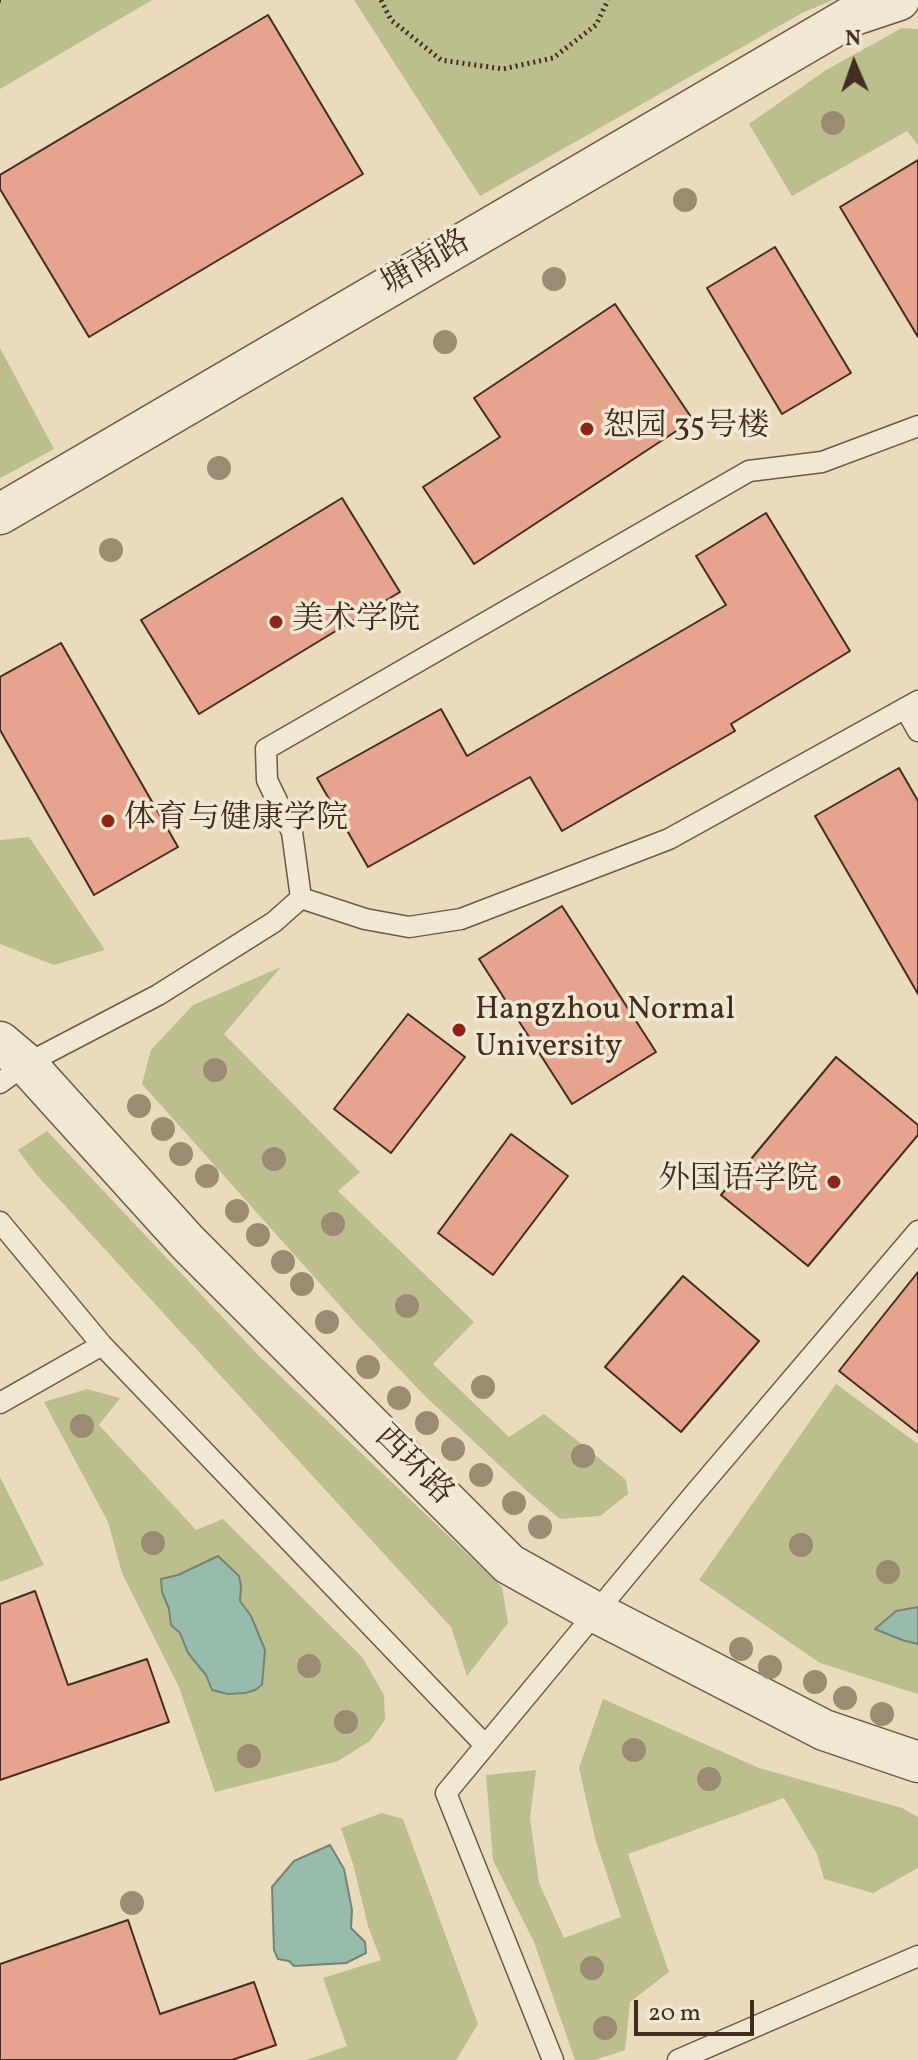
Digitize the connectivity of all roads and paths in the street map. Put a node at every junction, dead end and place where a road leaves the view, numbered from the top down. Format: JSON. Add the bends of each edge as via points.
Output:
{"nodes":[{"id":1,"x":381,"y":0,"type":"edge"},
{"id":2,"x":608,"y":0,"type":"edge"},
{"id":3,"x":899,"y":0,"type":"edge"},
{"id":4,"x":918,"y":426,"type":"edge"},
{"id":5,"x":0,"y":514,"type":"edge"},
{"id":6,"x":911,"y":704,"type":"edge"},
{"id":7,"x":918,"y":731,"type":"edge"},
{"id":8,"x":301,"y":898,"type":"junction"},
{"id":9,"x":9,"y":1063,"type":"edge"},
{"id":10,"x":0,"y":1222,"type":"edge"},
{"id":11,"x":918,"y":1231,"type":"edge"},
{"id":12,"x":102,"y":1345,"type":"junction"},
{"id":13,"x":0,"y":1403,"type":"edge"},
{"id":14,"x":595,"y":1612,"type":"junction"},
{"id":15,"x":485,"y":1745,"type":"junction"},
{"id":16,"x":918,"y":1762,"type":"edge"},
{"id":17,"x":918,"y":1956,"type":"edge"},
{"id":18,"x":553,"y":2060,"type":"edge"},
{"id":19,"x":678,"y":2060,"type":"edge"}],
"edges":[{"from":1,"to":2,"type":"path","via":[[391,20],[441,60],[503,69],[553,58],[596,25]]},
{"from":3,"to":5,"type":"street","name":"塘南路","via":[[854,15]]},
{"from":4,"to":8,"type":"lane","via":[[822,462],[749,471],[266,749],[267,780],[292,832]]},
{"from":6,"to":7,"type":"lane"},
{"from":6,"to":8,"type":"lane","via":[[669,839],[461,919],[409,927]]},
{"from":8,"to":9,"type":"lane","via":[[274,922],[158,995]]},
{"from":9,"to":14,"type":"street","name":"西环路","via":[[509,1564]]},
{"from":10,"to":12,"type":"lane"},
{"from":11,"to":14,"type":"lane"},
{"from":12,"to":13,"type":"lane"},
{"from":12,"to":15,"type":"lane"},
{"from":14,"to":15,"type":"lane"},
{"from":14,"to":16,"type":"street","name":"西环路","via":[[824,1730]]},
{"from":15,"to":18,"type":"lane","via":[[446,1793]]},
{"from":17,"to":19,"type":"lane"}]}
